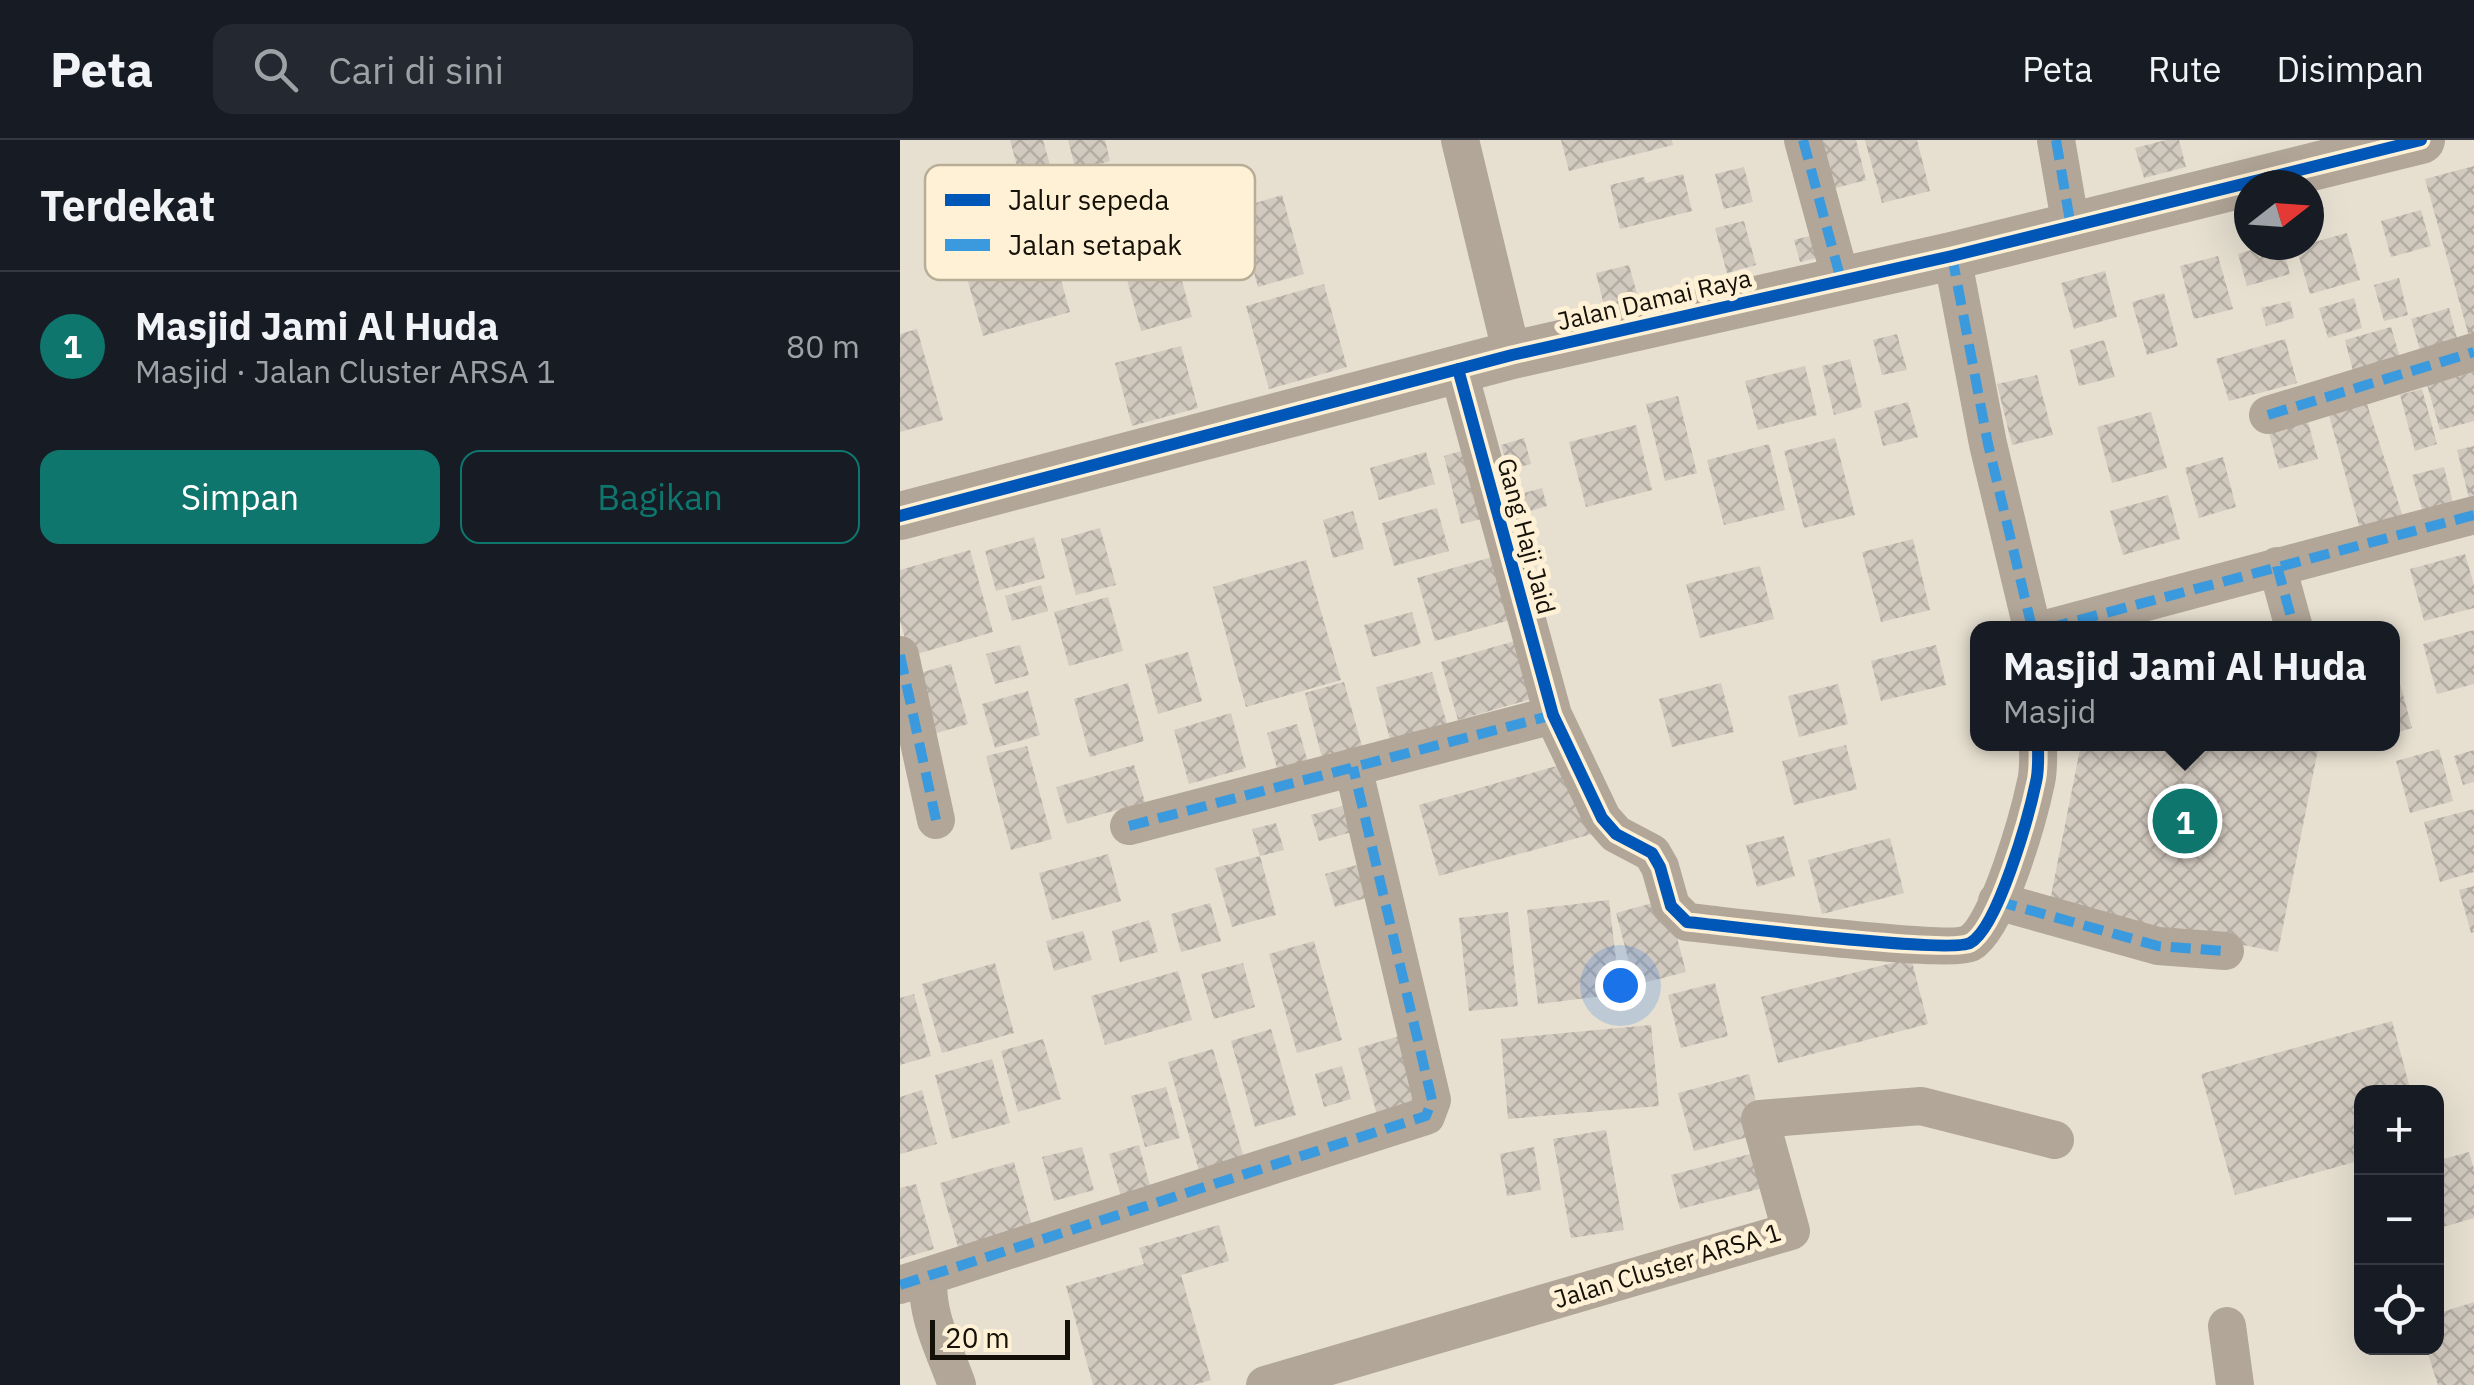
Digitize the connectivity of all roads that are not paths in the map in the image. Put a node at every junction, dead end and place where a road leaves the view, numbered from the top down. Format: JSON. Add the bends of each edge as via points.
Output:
{"nodes":[{"id":1,"x":1460,"y":140,"type":"edge"},
{"id":2,"x":1802,"y":140,"type":"edge"},
{"id":3,"x":2056,"y":140,"type":"edge"},
{"id":4,"x":2421,"y":140,"type":"edge"},
{"id":5,"x":2071,"y":228,"type":"junction"},
{"id":6,"x":1952,"y":256,"type":"junction"},
{"id":7,"x":1841,"y":280,"type":"junction"},
{"id":8,"x":2474,"y":352,"type":"edge"},
{"id":9,"x":1512,"y":354,"type":"junction"},
{"id":10,"x":1458,"y":370,"type":"junction"},
{"id":11,"x":2268,"y":415,"type":"dead end"},
{"id":12,"x":2474,"y":514,"type":"edge"},
{"id":13,"x":900,"y":516,"type":"edge"},
{"id":14,"x":2277,"y":566,"type":"junction"},
{"id":15,"x":2030,"y":621,"type":"edge"},
{"id":16,"x":2075,"y":621,"type":"edge"},
{"id":17,"x":2292,"y":621,"type":"edge"},
{"id":18,"x":900,"y":655,"type":"edge"},
{"id":19,"x":1553,"y":714,"type":"junction"},
{"id":20,"x":2038,"y":751,"type":"edge"},
{"id":21,"x":1353,"y":766,"type":"junction"},
{"id":22,"x":936,"y":820,"type":"dead end"},
{"id":23,"x":1129,"y":826,"type":"dead end"},
{"id":24,"x":1998,"y":901,"type":"junction"},
{"id":25,"x":2225,"y":951,"type":"dead end"},
{"id":26,"x":2055,"y":1140,"type":"dead end"},
{"id":27,"x":915,"y":1281,"type":"edge"},
{"id":28,"x":2228,"y":1326,"type":"dead end"},
{"id":29,"x":958,"y":1385,"type":"edge"},
{"id":30,"x":1265,"y":1385,"type":"edge"},
{"id":31,"x":2235,"y":1385,"type":"edge"}],
"edges":[{"from":1,"to":9,"type":"street"},
{"from":2,"to":7,"type":"street"},
{"from":3,"to":5,"type":"street"},
{"from":4,"to":5,"type":"street","name":"Jalan Damai Raya"},
{"from":5,"to":6,"type":"street","name":"Jalan Damai Raya"},
{"from":6,"to":7,"type":"street","name":"Jalan Damai Raya"},
{"from":6,"to":15,"type":"street"},
{"from":7,"to":9,"type":"street","name":"Jalan Damai Raya"},
{"from":8,"to":11,"type":"street"},
{"from":9,"to":10,"type":"street","name":"Jalan Damai Raya"},
{"from":10,"to":13,"type":"street","name":"Jalan Damai Raya"},
{"from":10,"to":19,"type":"street","name":"Gang Haji Jaid"},
{"from":12,"to":14,"type":"street"},
{"from":14,"to":16,"type":"street"},
{"from":14,"to":17,"type":"street"},
{"from":18,"to":22,"type":"street"},
{"from":19,"to":21,"type":"street"},
{"from":19,"to":24,"type":"street","name":"Gang Haji Jaid","via":[[1602,818],[1652,854],[1671,906],[1687,922],[1955,947],[1985,931]]},
{"from":20,"to":24,"type":"street","via":[[2037,778]]},
{"from":21,"to":23,"type":"street"},
{"from":21,"to":27,"type":"street","via":[[1432,1100],[1426,1116]]},
{"from":24,"to":25,"type":"street","via":[[2158,946]]},
{"from":26,"to":30,"type":"street","name":"Jalan Cluster ARSA 1","via":[[1920,1106],[1760,1119],[1791,1231]]},
{"from":27,"to":29,"type":"street","via":[[928,1289]]},
{"from":28,"to":31,"type":"street"}]}
